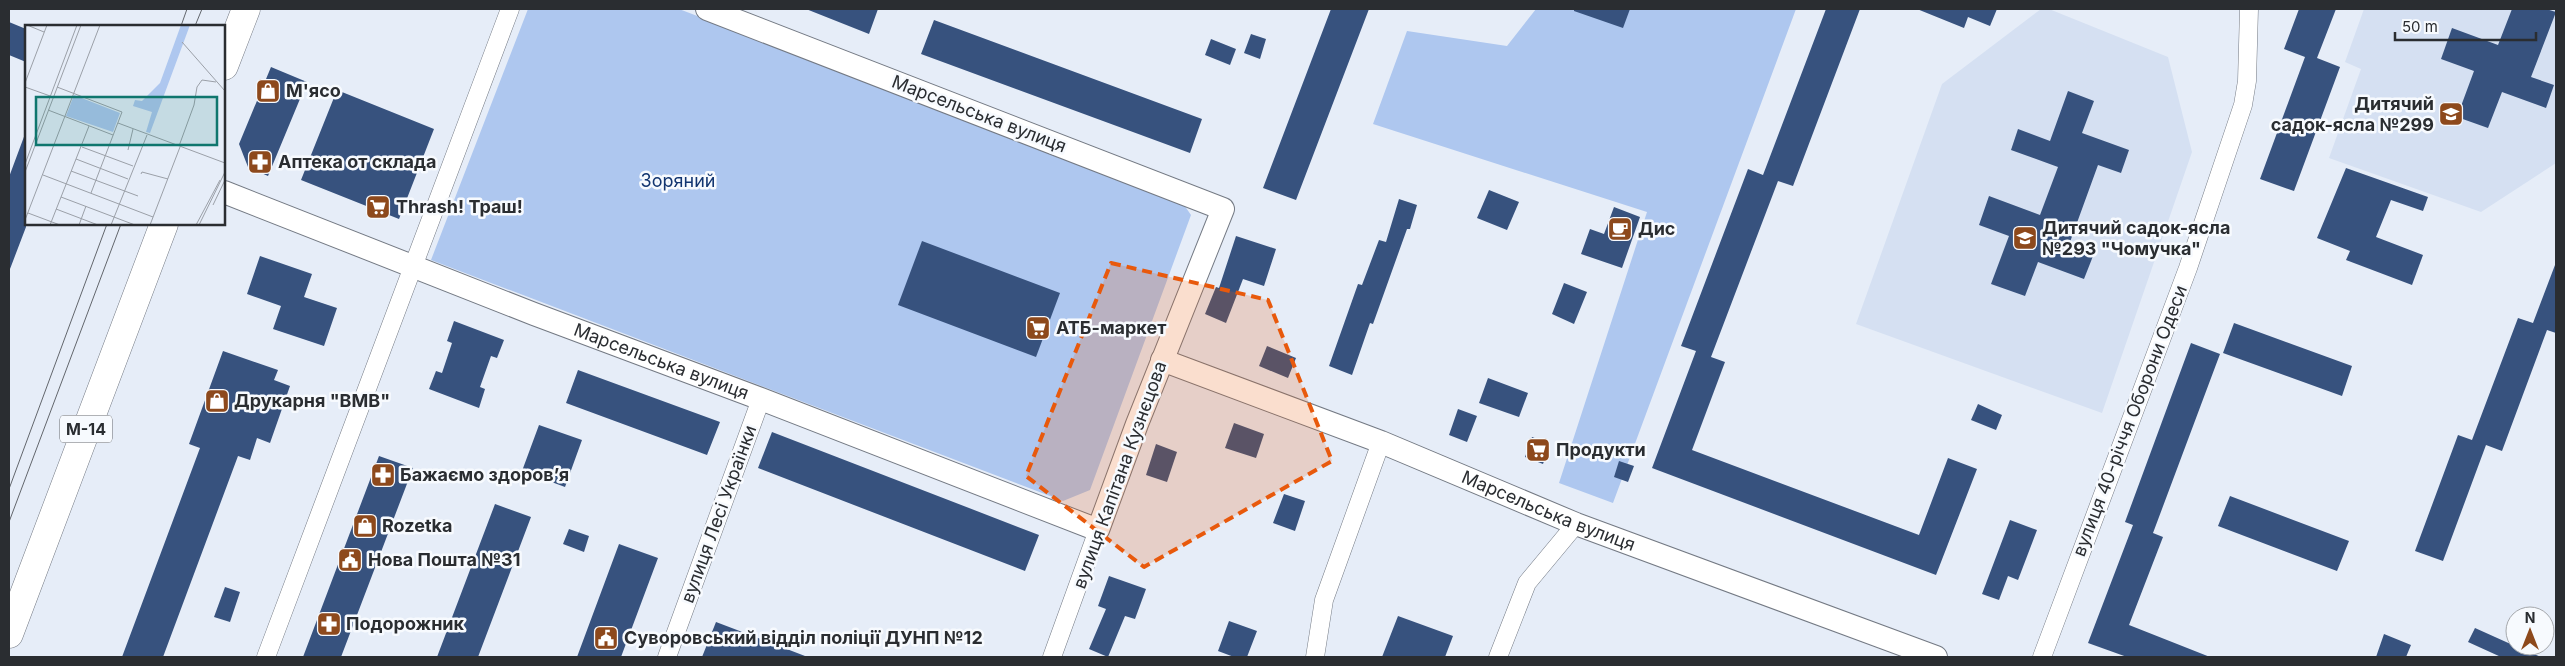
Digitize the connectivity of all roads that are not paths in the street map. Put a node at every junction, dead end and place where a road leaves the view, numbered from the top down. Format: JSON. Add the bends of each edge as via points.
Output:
{"nodes":[{"id":1,"x":246,"y":9,"type":"edge"},
{"id":2,"x":510,"y":9,"type":"edge"},
{"id":3,"x":707,"y":9,"type":"edge"},
{"id":4,"x":2249,"y":9,"type":"edge"},
{"id":5,"x":225,"y":63,"type":"edge"},
{"id":6,"x":225,"y":192,"type":"edge"},
{"id":7,"x":1223,"y":209,"type":"joint"},
{"id":8,"x":164,"y":225,"type":"edge"},
{"id":9,"x":414,"y":267,"type":"junction"},
{"id":10,"x":1162,"y":360,"type":"junction"},
{"id":11,"x":760,"y":399,"type":"junction"},
{"id":12,"x":1380,"y":442,"type":"junction"},
{"id":13,"x":1576,"y":524,"type":"junction"},
{"id":14,"x":1098,"y":530,"type":"junction"},
{"id":15,"x":9,"y":634,"type":"edge"},
{"id":16,"x":266,"y":657,"type":"edge"},
{"id":17,"x":667,"y":657,"type":"edge"},
{"id":18,"x":1052,"y":657,"type":"edge"},
{"id":19,"x":1314,"y":657,"type":"edge"},
{"id":20,"x":1498,"y":657,"type":"edge"},
{"id":21,"x":1936,"y":657,"type":"edge"},
{"id":22,"x":2042,"y":657,"type":"edge"}],
"edges":[{"from":1,"to":5,"type":"main road"},
{"from":2,"to":9,"type":"street"},
{"from":3,"to":7,"type":"street","name":"Марсельська вулиця"},
{"from":4,"to":22,"type":"street","name":"вулиця 40-річчя Оборони Одеси","via":[[2244,106],[2188,268]]},
{"from":6,"to":9,"type":"street","name":"Марсельська вулиця"},
{"from":7,"to":10,"type":"street","name":"вулиця Капітана Кузнєцова"},
{"from":8,"to":15,"type":"main road","number":"М-14"},
{"from":9,"to":11,"type":"street","name":"Марсельська вулиця"},
{"from":9,"to":16,"type":"street"},
{"from":10,"to":12,"type":"street","name":"Марсельська вулиця"},
{"from":10,"to":14,"type":"street","name":"вулиця Капітана Кузнєцова"},
{"from":11,"to":14,"type":"street","name":"Марсельська вулиця"},
{"from":11,"to":17,"type":"street","name":"вулиця Лесі Українки"},
{"from":12,"to":13,"type":"street","name":"Марсельська вулиця"},
{"from":12,"to":19,"type":"street","via":[[1324,600]]},
{"from":13,"to":20,"type":"street","via":[[1527,583]]},
{"from":13,"to":21,"type":"street","name":"Марсельська вулиця"},
{"from":14,"to":18,"type":"street","name":"вулиця Капітана Кузнєцова"}]}
